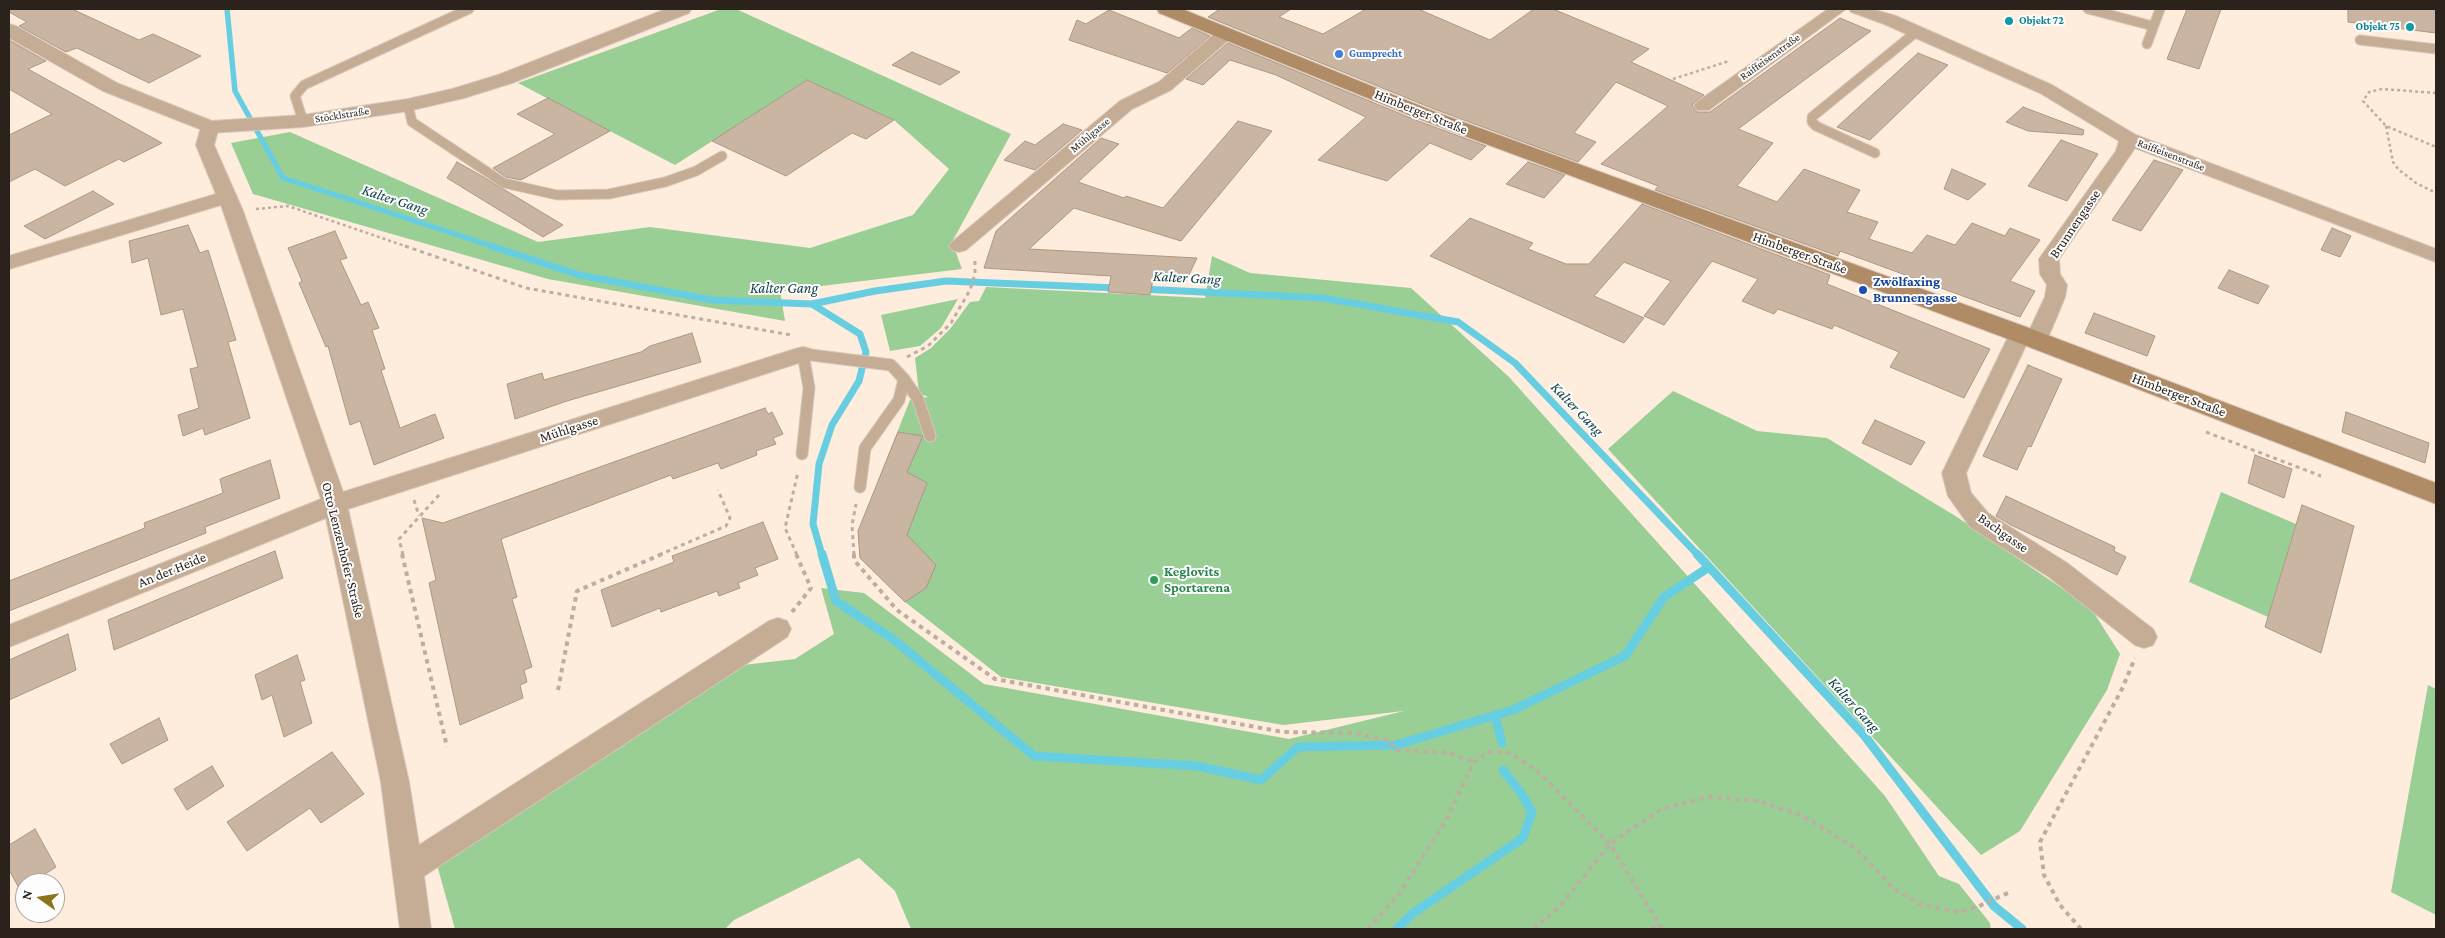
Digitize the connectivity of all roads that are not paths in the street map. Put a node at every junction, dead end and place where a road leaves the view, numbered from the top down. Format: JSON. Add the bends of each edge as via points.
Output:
{"nodes":[{"id":1,"x":470,"y":9,"type":"edge"},
{"id":2,"x":682,"y":9,"type":"edge"},
{"id":3,"x":1166,"y":9,"type":"edge"},
{"id":4,"x":1838,"y":9,"type":"edge"},
{"id":5,"x":1857,"y":9,"type":"edge"},
{"id":6,"x":2088,"y":9,"type":"edge"},
{"id":7,"x":2160,"y":9,"type":"edge"},
{"id":8,"x":2153,"y":26,"type":"junction"},
{"id":9,"x":9,"y":30,"type":"edge"},
{"id":10,"x":1916,"y":32,"type":"junction"},
{"id":11,"x":1226,"y":33,"type":"junction"},
{"id":12,"x":2360,"y":40,"type":"dead end"},
{"id":13,"x":2147,"y":44,"type":"dead end"},
{"id":14,"x":2436,"y":49,"type":"edge"},
{"id":15,"x":408,"y":105,"type":"junction"},
{"id":16,"x":1703,"y":106,"type":"dead end"},
{"id":17,"x":303,"y":121,"type":"junction"},
{"id":18,"x":210,"y":127,"type":"junction"},
{"id":19,"x":2129,"y":139,"type":"junction"},
{"id":20,"x":1875,"y":153,"type":"dead end"},
{"id":21,"x":722,"y":156,"type":"dead end"},
{"id":22,"x":230,"y":204,"type":"junction"},
{"id":23,"x":959,"y":246,"type":"dead end"},
{"id":24,"x":2436,"y":256,"type":"edge"},
{"id":25,"x":9,"y":263,"type":"edge"},
{"id":26,"x":2028,"y":337,"type":"junction"},
{"id":27,"x":803,"y":354,"type":"junction"},
{"id":28,"x":904,"y":380,"type":"junction"},
{"id":29,"x":930,"y":436,"type":"dead end"},
{"id":30,"x":802,"y":454,"type":"road end"},
{"id":31,"x":860,"y":487,"type":"road end"},
{"id":32,"x":2436,"y":494,"type":"edge"},
{"id":33,"x":335,"y":504,"type":"junction"},
{"id":34,"x":778,"y":628,"type":"road end"},
{"id":35,"x":9,"y":636,"type":"edge"},
{"id":36,"x":2144,"y":637,"type":"road end"},
{"id":37,"x":408,"y":869,"type":"junction"},
{"id":38,"x":416,"y":929,"type":"edge"}],
"edges":[{"from":1,"to":17,"type":"lane","via":[[304,84],[295,96]]},
{"from":2,"to":15,"type":"street","name":"Stöcklstraße","via":[[505,79]]},
{"from":3,"to":11,"type":"main road","name":"Himberger Straße"},
{"from":4,"to":16,"type":"street","name":"Raiffeisenstraße"},
{"from":5,"to":10,"type":"street","name":"Raiffeisenstraße"},
{"from":6,"to":8,"type":"lane"},
{"from":7,"to":8,"type":"lane"},
{"from":8,"to":13,"type":"lane"},
{"from":9,"to":18,"type":"street","name":"Stöcklstraße","via":[[110,87]]},
{"from":10,"to":19,"type":"street","name":"Raiffeisenstraße","via":[[2046,89]]},
{"from":10,"to":20,"type":"lane","via":[[1812,117],[1816,126]]},
{"from":11,"to":23,"type":"street","name":"Mühlgasse","via":[[1165,86],[1126,105]]},
{"from":11,"to":26,"type":"main road","name":"Himberger Straße","via":[[1435,119]]},
{"from":12,"to":14,"type":"lane"},
{"from":15,"to":17,"type":"street","name":"Stöcklstraße"},
{"from":15,"to":21,"type":"lane","via":[[412,122],[504,183],[557,195],[609,194],[664,182]]},
{"from":17,"to":18,"type":"street","name":"Stöcklstraße"},
{"from":18,"to":22,"type":"street","name":"Otto Lenzenhofer-Straße","via":[[206,145]]},
{"from":19,"to":24,"type":"street","name":"Raiffeisenstraße"},
{"from":19,"to":26,"type":"street","name":"Brunnengasse","via":[[2126,151],[2049,259],[2050,274],[2057,285],[2055,297]]},
{"from":22,"to":25,"type":"street"},
{"from":22,"to":33,"type":"street","name":"Otto Lenzenhofer-Straße"},
{"from":26,"to":32,"type":"main road","name":"Himberger Straße"},
{"from":26,"to":36,"type":"street","name":"Bachgasse","via":[[1954,473],[1960,496],[1979,520],[2058,570]]},
{"from":27,"to":28,"type":"lane","via":[[891,365]]},
{"from":27,"to":30,"type":"lane","via":[[809,388]]},
{"from":27,"to":33,"type":"street","name":"Mühlgasse"},
{"from":28,"to":29,"type":"lane","via":[[918,399]]},
{"from":28,"to":31,"type":"lane","via":[[899,400],[865,448]]},
{"from":33,"to":35,"type":"street","name":"An der Heide"},
{"from":33,"to":37,"type":"street","name":"Otto Lenzenhofer-Straße","via":[[395,782]]},
{"from":34,"to":37,"type":"street"},
{"from":37,"to":38,"type":"street","name":"Otto Lenzenhofer-Straße"}]}
